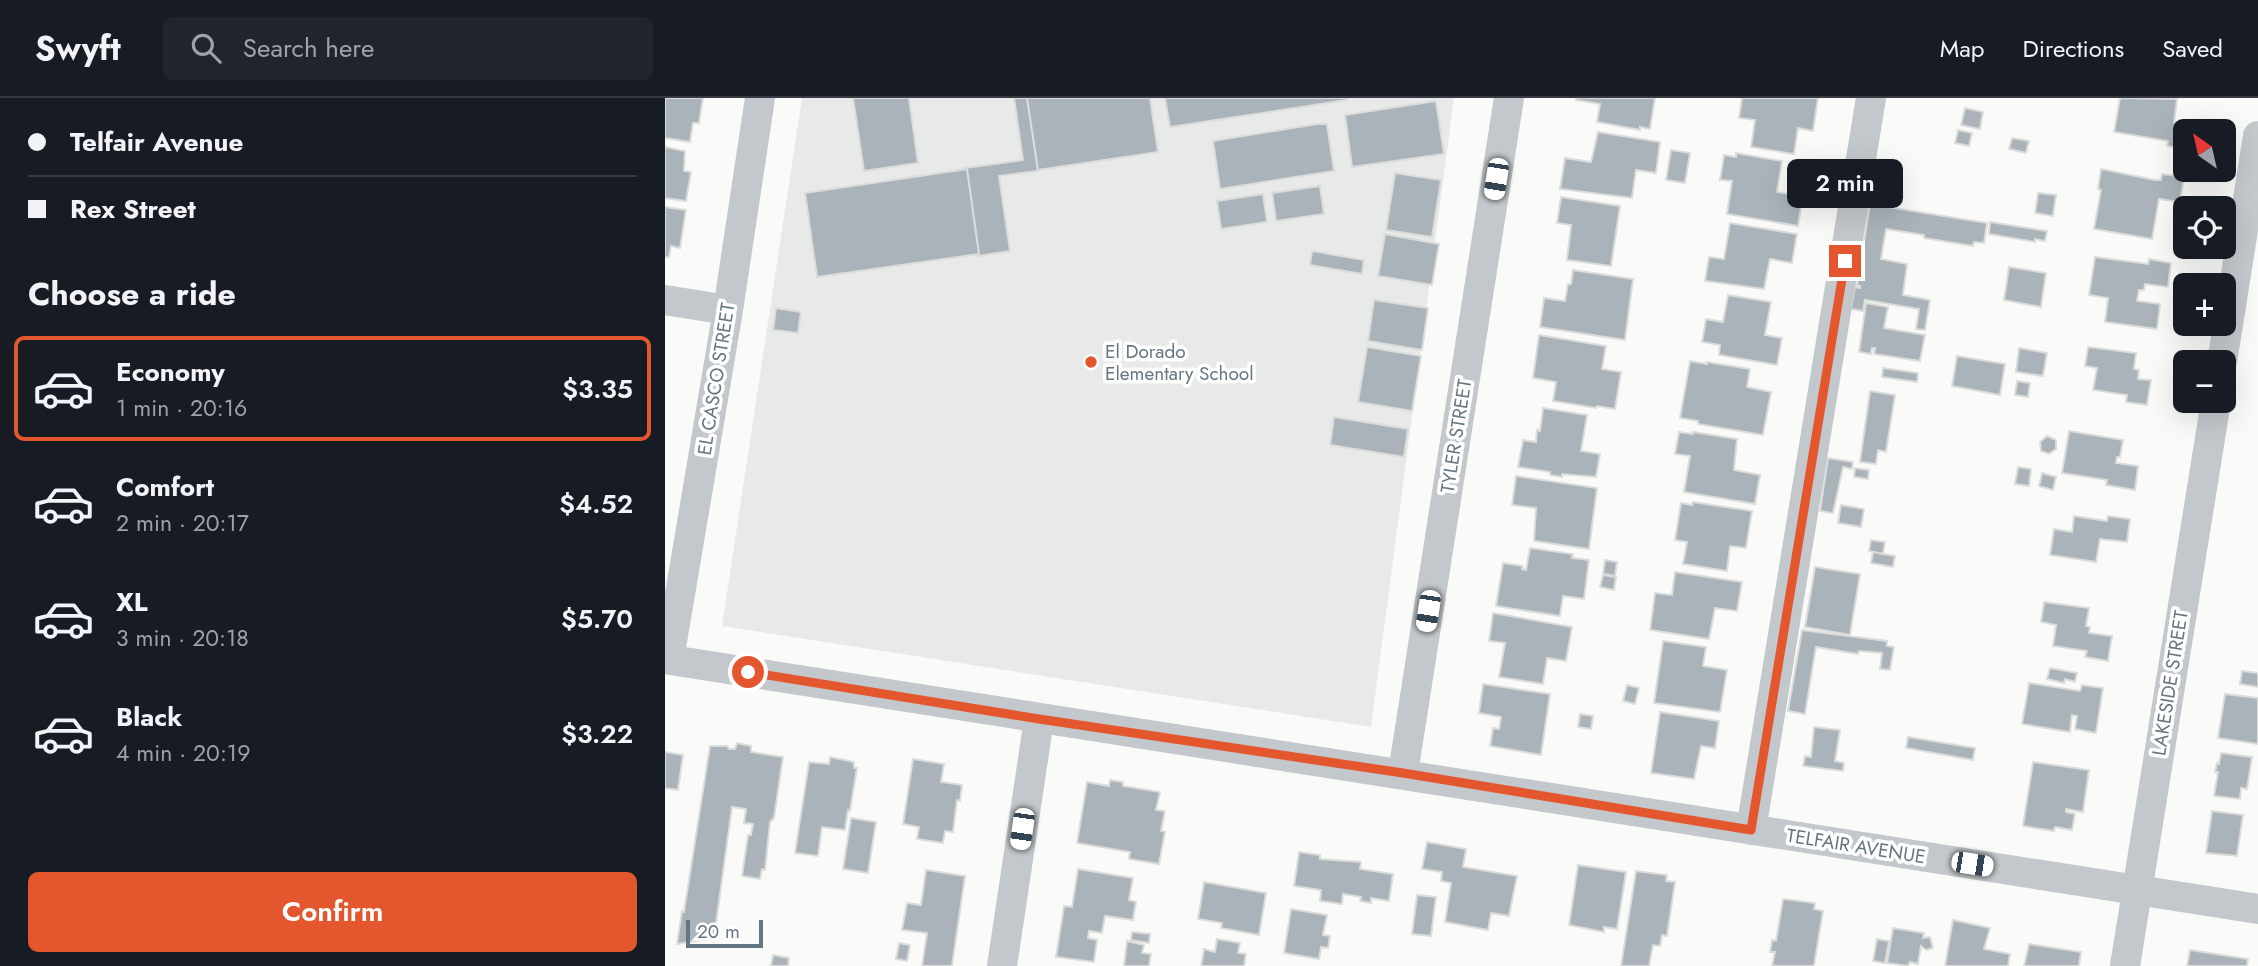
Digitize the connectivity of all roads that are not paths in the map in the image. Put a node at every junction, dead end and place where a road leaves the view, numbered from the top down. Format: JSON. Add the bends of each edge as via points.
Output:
{"nodes":[{"id":1,"x":760,"y":98,"type":"edge"},
{"id":2,"x":1509,"y":98,"type":"edge"},
{"id":3,"x":1871,"y":98,"type":"edge"},
{"id":4,"x":2258,"y":136,"type":"edge"},
{"id":5,"x":665,"y":300,"type":"edge"},
{"id":6,"x":728,"y":310,"type":"junction"},
{"id":7,"x":2224,"y":350,"type":"edge"},
{"id":8,"x":2214,"y":413,"type":"edge"},
{"id":9,"x":667,"y":659,"type":"edge"},
{"id":10,"x":1039,"y":719,"type":"junction"},
{"id":11,"x":1403,"y":773,"type":"junction"},
{"id":12,"x":1751,"y":830,"type":"junction"},
{"id":13,"x":2137,"y":890,"type":"junction"},
{"id":14,"x":2258,"y":909,"type":"edge"},
{"id":15,"x":1002,"y":966,"type":"edge"},
{"id":16,"x":2125,"y":966,"type":"edge"}],
"edges":[{"from":1,"to":6,"type":"street","name":"EL CASCO STREET"},
{"from":2,"to":11,"type":"street","name":"TYLER STREET"},
{"from":3,"to":12,"type":"street"},
{"from":4,"to":7,"type":"street"},
{"from":5,"to":6,"type":"street"},
{"from":6,"to":9,"type":"street","name":"EL CASCO STREET"},
{"from":8,"to":13,"type":"street","name":"LAKESIDE STREET"},
{"from":9,"to":10,"type":"street","name":"TELFAIR AVENUE"},
{"from":10,"to":11,"type":"street","name":"TELFAIR AVENUE"},
{"from":10,"to":15,"type":"street"},
{"from":11,"to":12,"type":"street","name":"TELFAIR AVENUE"},
{"from":12,"to":13,"type":"street","name":"TELFAIR AVENUE"},
{"from":13,"to":14,"type":"street","name":"TELFAIR AVENUE"},
{"from":13,"to":16,"type":"street","name":"LAKESIDE STREET"}]}
